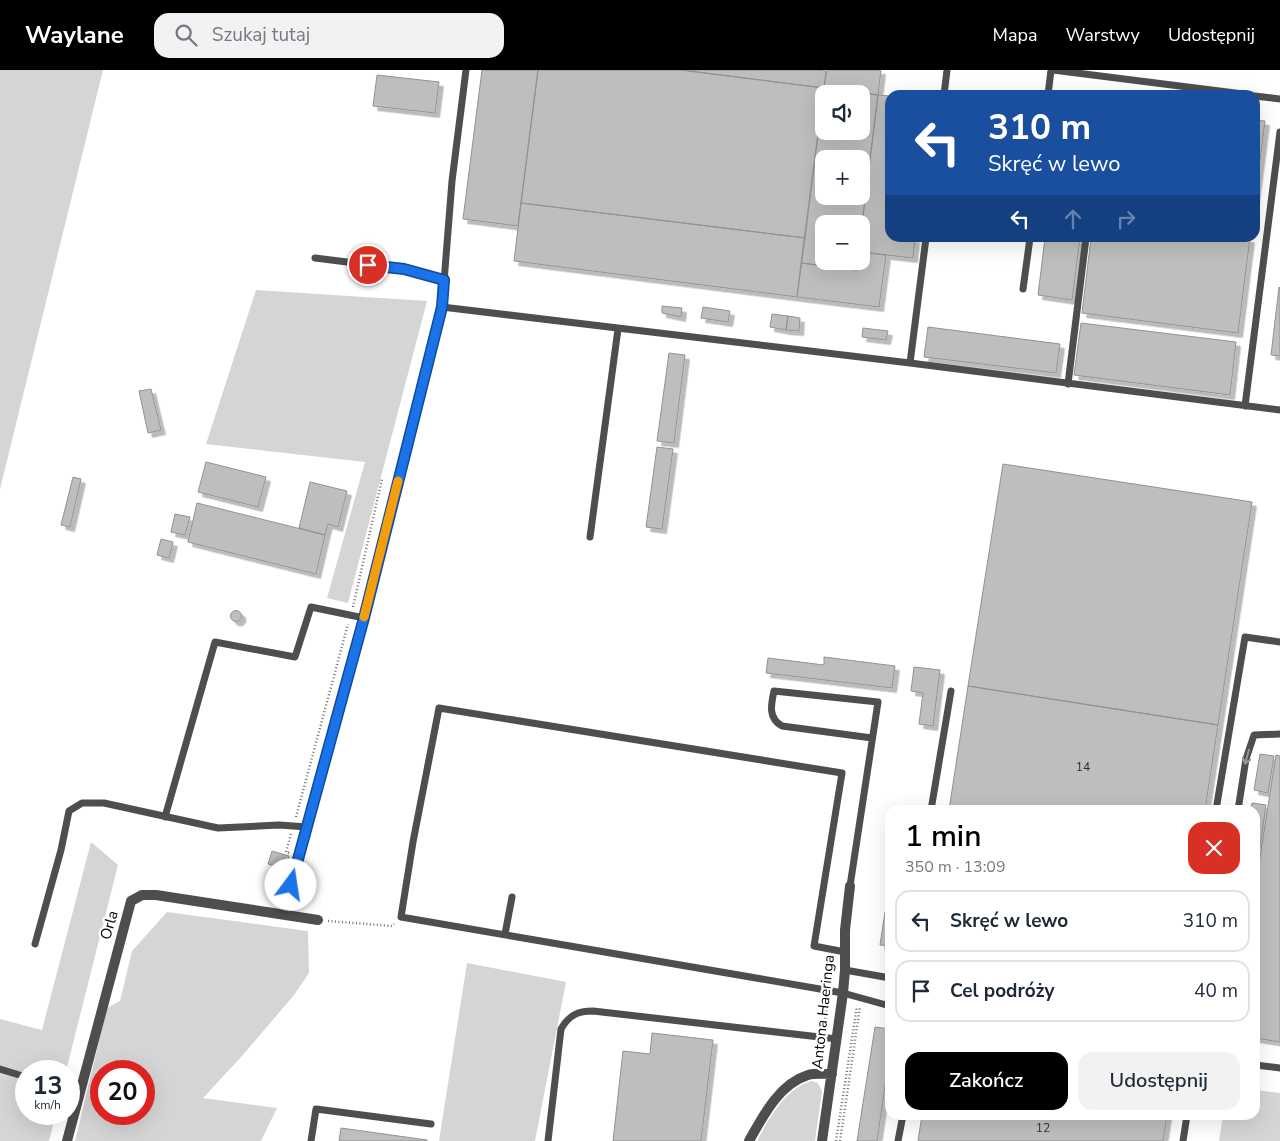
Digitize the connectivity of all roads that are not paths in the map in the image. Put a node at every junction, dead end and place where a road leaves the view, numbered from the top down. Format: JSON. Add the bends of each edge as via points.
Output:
{"nodes":[{"id":1,"x":466,"y":70,"type":"edge"},
{"id":2,"x":947,"y":70,"type":"edge"},
{"id":3,"x":1052,"y":70,"type":"edge"},
{"id":4,"x":945,"y":90,"type":"edge"},
{"id":5,"x":1049,"y":90,"type":"edge"},
{"id":6,"x":1211,"y":90,"type":"edge"},
{"id":7,"x":1260,"y":97,"type":"edge"},
{"id":8,"x":1280,"y":99,"type":"edge"},
{"id":9,"x":1280,"y":132,"type":"edge"},
{"id":10,"x":925,"y":242,"type":"edge"},
{"id":11,"x":1029,"y":242,"type":"edge"},
{"id":12,"x":1086,"y":242,"type":"edge"},
{"id":13,"x":315,"y":258,"type":"dead end"},
{"id":14,"x":444,"y":280,"type":"junction"},
{"id":15,"x":1023,"y":289,"type":"dead end"},
{"id":16,"x":442,"y":307,"type":"junction"},
{"id":17,"x":618,"y":328,"type":"junction"},
{"id":18,"x":910,"y":364,"type":"junction"},
{"id":19,"x":1068,"y":384,"type":"junction"},
{"id":20,"x":1245,"y":406,"type":"junction"},
{"id":21,"x":1280,"y":410,"type":"edge"},
{"id":22,"x":590,"y":537,"type":"dead end"},
{"id":23,"x":364,"y":618,"type":"junction"},
{"id":24,"x":1280,"y":642,"type":"edge"},
{"id":25,"x":951,"y":691,"type":"dead end"},
{"id":26,"x":1280,"y":734,"type":"edge"},
{"id":27,"x":872,"y":738,"type":"junction"},
{"id":28,"x":932,"y":805,"type":"edge"},
{"id":29,"x":1217,"y":805,"type":"edge"},
{"id":30,"x":1239,"y":805,"type":"edge"},
{"id":31,"x":165,"y":817,"type":"junction"},
{"id":32,"x":307,"y":827,"type":"junction"},
{"id":33,"x":850,"y":886,"type":"joint"},
{"id":34,"x":512,"y":897,"type":"dead end"},
{"id":35,"x":284,"y":915,"type":"junction"},
{"id":36,"x":318,"y":920,"type":"road end"},
{"id":37,"x":505,"y":934,"type":"junction"},
{"id":38,"x":35,"y":944,"type":"dead end"},
{"id":39,"x":845,"y":952,"type":"junction"},
{"id":40,"x":845,"y":970,"type":"junction"},
{"id":41,"x":885,"y":977,"type":"edge"},
{"id":42,"x":843,"y":993,"type":"junction"},
{"id":43,"x":885,"y":1004,"type":"edge"},
{"id":44,"x":837,"y":1039,"type":"junction"},
{"id":45,"x":1260,"y":1066,"type":"edge"},
{"id":46,"x":1280,"y":1068,"type":"edge"},
{"id":47,"x":0,"y":1069,"type":"edge"},
{"id":48,"x":15,"y":1074,"type":"edge"},
{"id":49,"x":832,"y":1074,"type":"junction"},
{"id":50,"x":80,"y":1090,"type":"edge"},
{"id":51,"x":901,"y":1120,"type":"edge"},
{"id":52,"x":1186,"y":1120,"type":"edge"},
{"id":53,"x":431,"y":1124,"type":"dead end"},
{"id":54,"x":71,"y":1125,"type":"edge"},
{"id":55,"x":67,"y":1141,"type":"edge"},
{"id":56,"x":311,"y":1141,"type":"edge"},
{"id":57,"x":548,"y":1141,"type":"edge"},
{"id":58,"x":749,"y":1141,"type":"edge"},
{"id":59,"x":822,"y":1141,"type":"edge"},
{"id":60,"x":898,"y":1141,"type":"edge"},
{"id":61,"x":1183,"y":1141,"type":"edge"}],
"edges":[{"from":1,"to":14,"type":"lane"},
{"from":2,"to":4,"type":"lane"},
{"from":3,"to":5,"type":"lane"},
{"from":3,"to":6,"type":"lane"},
{"from":7,"to":8,"type":"lane"},
{"from":9,"to":20,"type":"lane"},
{"from":10,"to":18,"type":"lane"},
{"from":11,"to":15,"type":"lane"},
{"from":12,"to":19,"type":"lane"},
{"from":13,"to":14,"type":"lane","via":[[404,269]]},
{"from":14,"to":16,"type":"lane"},
{"from":16,"to":17,"type":"lane"},
{"from":16,"to":23,"type":"lane"},
{"from":17,"to":18,"type":"lane"},
{"from":17,"to":22,"type":"lane"},
{"from":18,"to":19,"type":"lane"},
{"from":19,"to":20,"type":"lane"},
{"from":20,"to":21,"type":"lane"},
{"from":23,"to":31,"type":"lane","via":[[310,607],[295,657],[215,642]]},
{"from":23,"to":32,"type":"lane"},
{"from":24,"to":29,"type":"lane","via":[[1245,637]]},
{"from":25,"to":28,"type":"lane"},
{"from":26,"to":30,"type":"lane","one_way":true,"via":[[1254,735],[1246,759]]},
{"from":27,"to":27,"type":"lane","via":[[878,702],[774,691],[772,715],[782,726]]},
{"from":27,"to":33,"type":"lane"},
{"from":31,"to":32,"type":"lane","via":[[218,828]]},
{"from":31,"to":38,"type":"lane","via":[[104,803],[82,803],[69,811]]},
{"from":32,"to":35,"type":"lane"},
{"from":33,"to":39,"type":"street","name":"Antona Haeringa"},
{"from":34,"to":37,"type":"lane"},
{"from":35,"to":36,"type":"street","name":"Orla"},
{"from":35,"to":50,"type":"street","name":"Orla","via":[[156,895],[142,895],[131,901]]},
{"from":37,"to":39,"type":"lane","via":[[401,918],[439,708],[842,773],[814,946]]},
{"from":37,"to":42,"type":"lane"},
{"from":39,"to":40,"type":"street","name":"Antona Haeringa"},
{"from":40,"to":41,"type":"lane"},
{"from":40,"to":42,"type":"street","name":"Antona Haeringa"},
{"from":42,"to":43,"type":"lane"},
{"from":42,"to":44,"type":"street","name":"Antona Haeringa"},
{"from":44,"to":49,"type":"street","name":"Antona Haeringa"},
{"from":44,"to":57,"type":"lane","via":[[593,1011],[577,1013],[570,1016],[562,1029]]},
{"from":45,"to":46,"type":"lane"},
{"from":47,"to":48,"type":"lane"},
{"from":49,"to":58,"type":"street","via":[[811,1074],[787,1088],[776,1098]]},
{"from":49,"to":59,"type":"street","name":"Antona Haeringa"},
{"from":51,"to":60,"type":"lane"},
{"from":52,"to":61,"type":"lane"},
{"from":53,"to":56,"type":"lane","via":[[316,1109]]},
{"from":54,"to":55,"type":"street","name":"Orla"}]}
